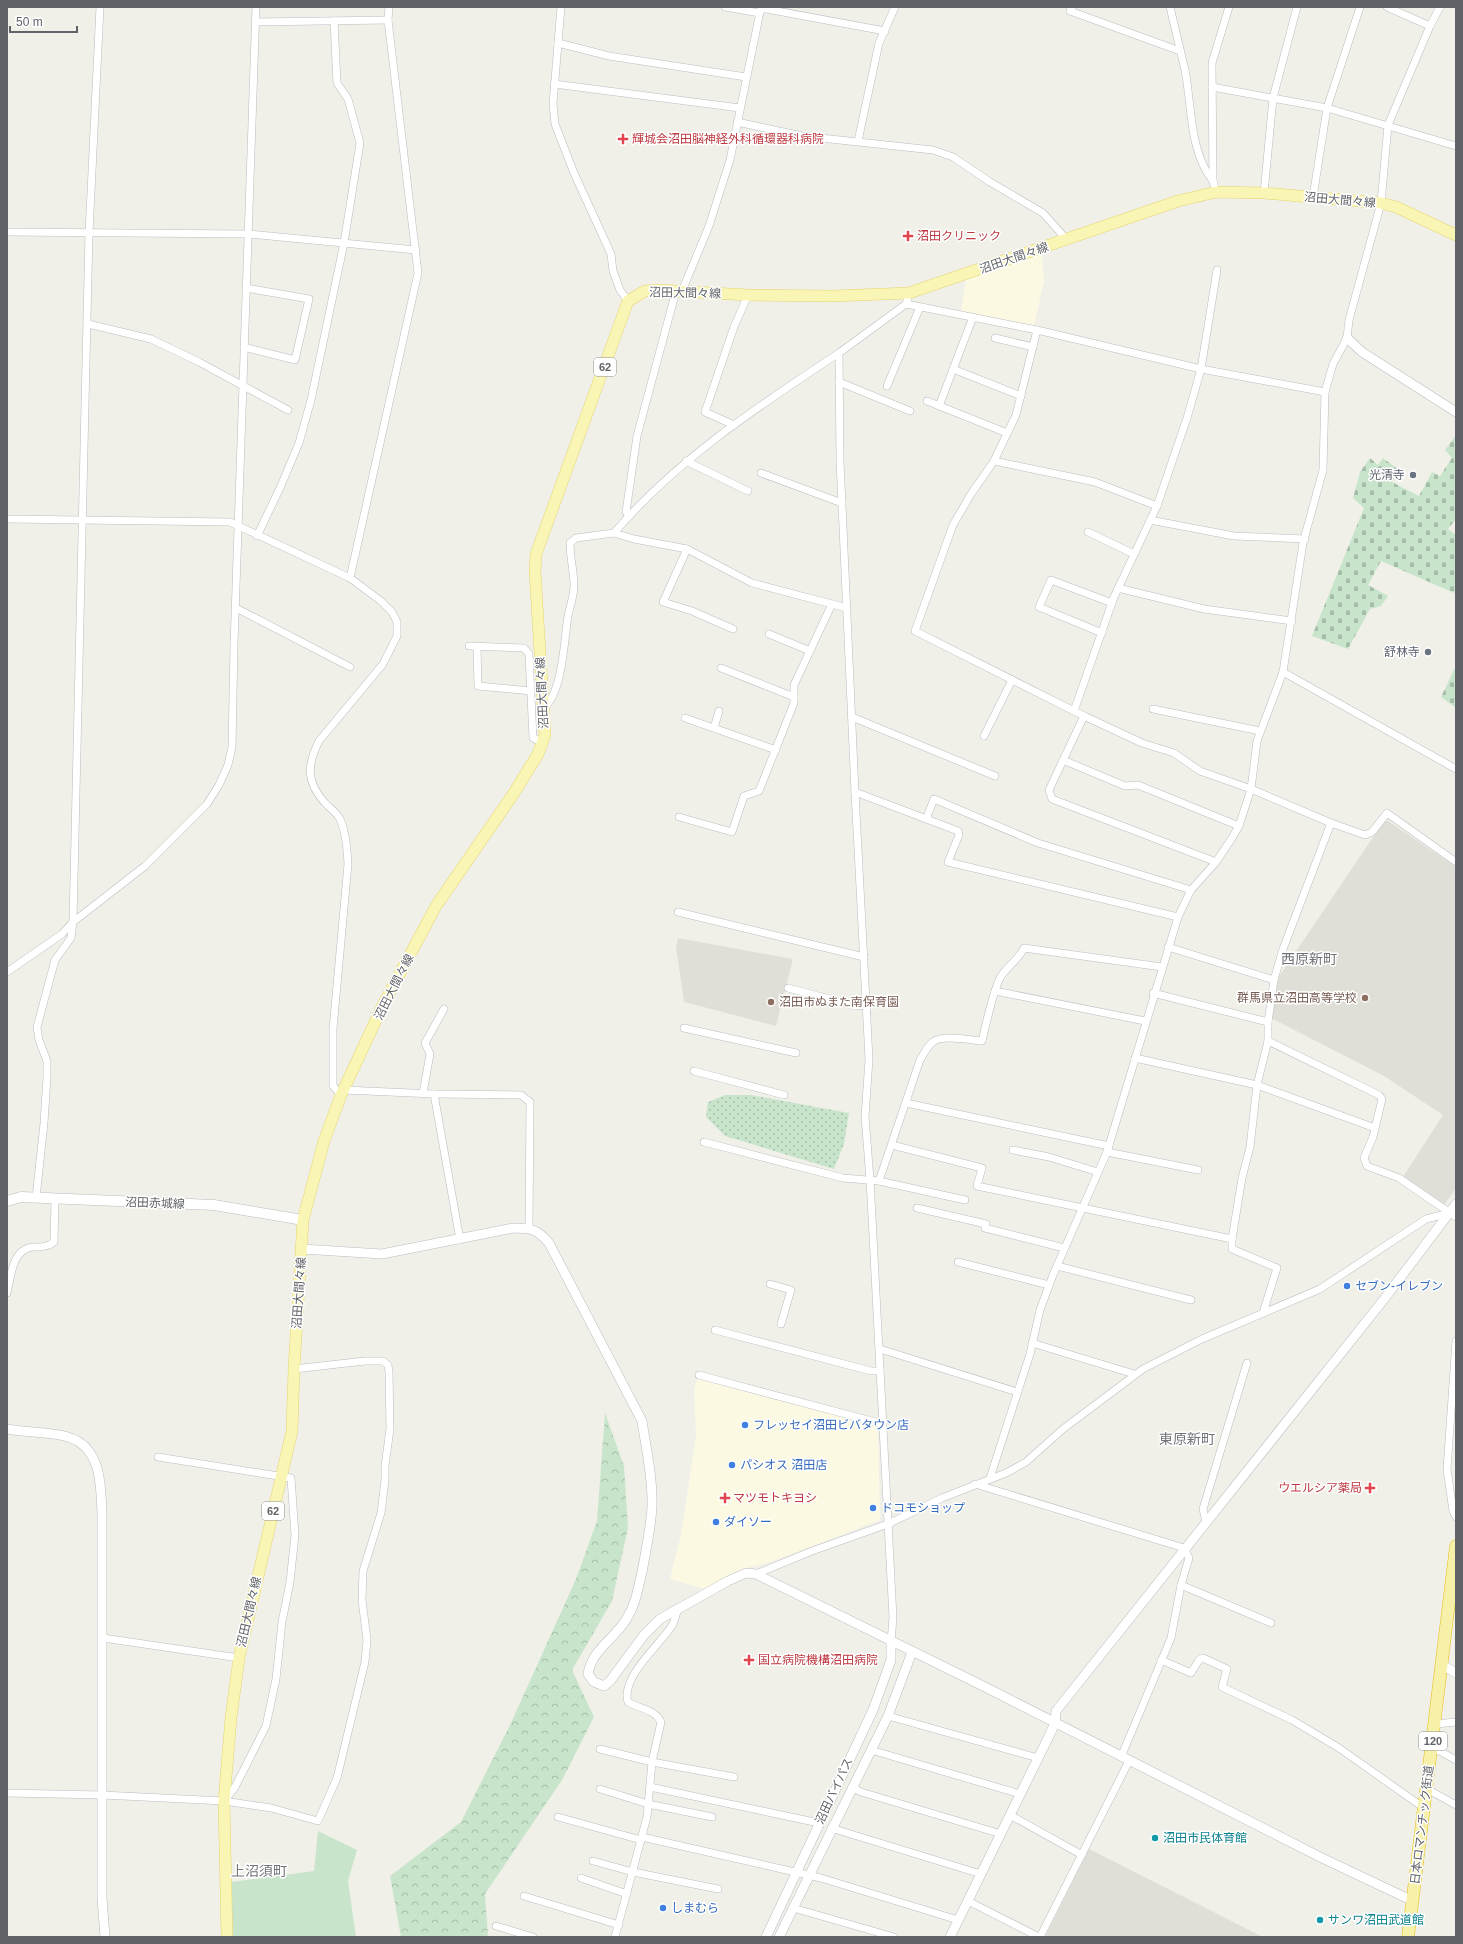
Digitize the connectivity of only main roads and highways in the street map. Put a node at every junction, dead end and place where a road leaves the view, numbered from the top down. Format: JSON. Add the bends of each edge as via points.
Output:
{"nodes":[{"id":1,"x":1456,"y":235,"type":"edge"},
{"id":2,"x":7,"y":1200,"type":"edge"},
{"id":3,"x":303,"y":1220,"type":"junction"},
{"id":4,"x":1456,"y":1546,"type":"edge"},
{"id":5,"x":1455,"y":1565,"type":"edge"},
{"id":6,"x":1451,"y":1614,"type":"edge"},
{"id":7,"x":227,"y":1937,"type":"edge"},
{"id":8,"x":1408,"y":1937,"type":"edge"}],
"edges":[{"from":1,"to":3,"type":"main road","name":"沼田大間々線","number":"62","via":[[1396,207],[1381,203],[1264,194],[1215,187],[908,299],[645,291],[628,301],[536,554],[545,735],[538,754],[512,796],[436,906],[383,1005],[324,1141]]},
{"from":2,"to":3,"type":"main road","name":"沼田赤城線","via":[[21,1197],[214,1205]]},
{"from":3,"to":7,"type":"main road","name":"沼田大間々線","number":"62","via":[[292,1431],[239,1658],[231,1718],[224,1801]]},
{"from":4,"to":5,"type":"highway","name":"日本ロマンチック街道","number":"120"},
{"from":5,"to":6,"type":"highway","name":"日本ロマンチック街道","number":"120"},
{"from":6,"to":8,"type":"highway","name":"日本ロマンチック街道","number":"120","via":[[1442,1665]]}]}
